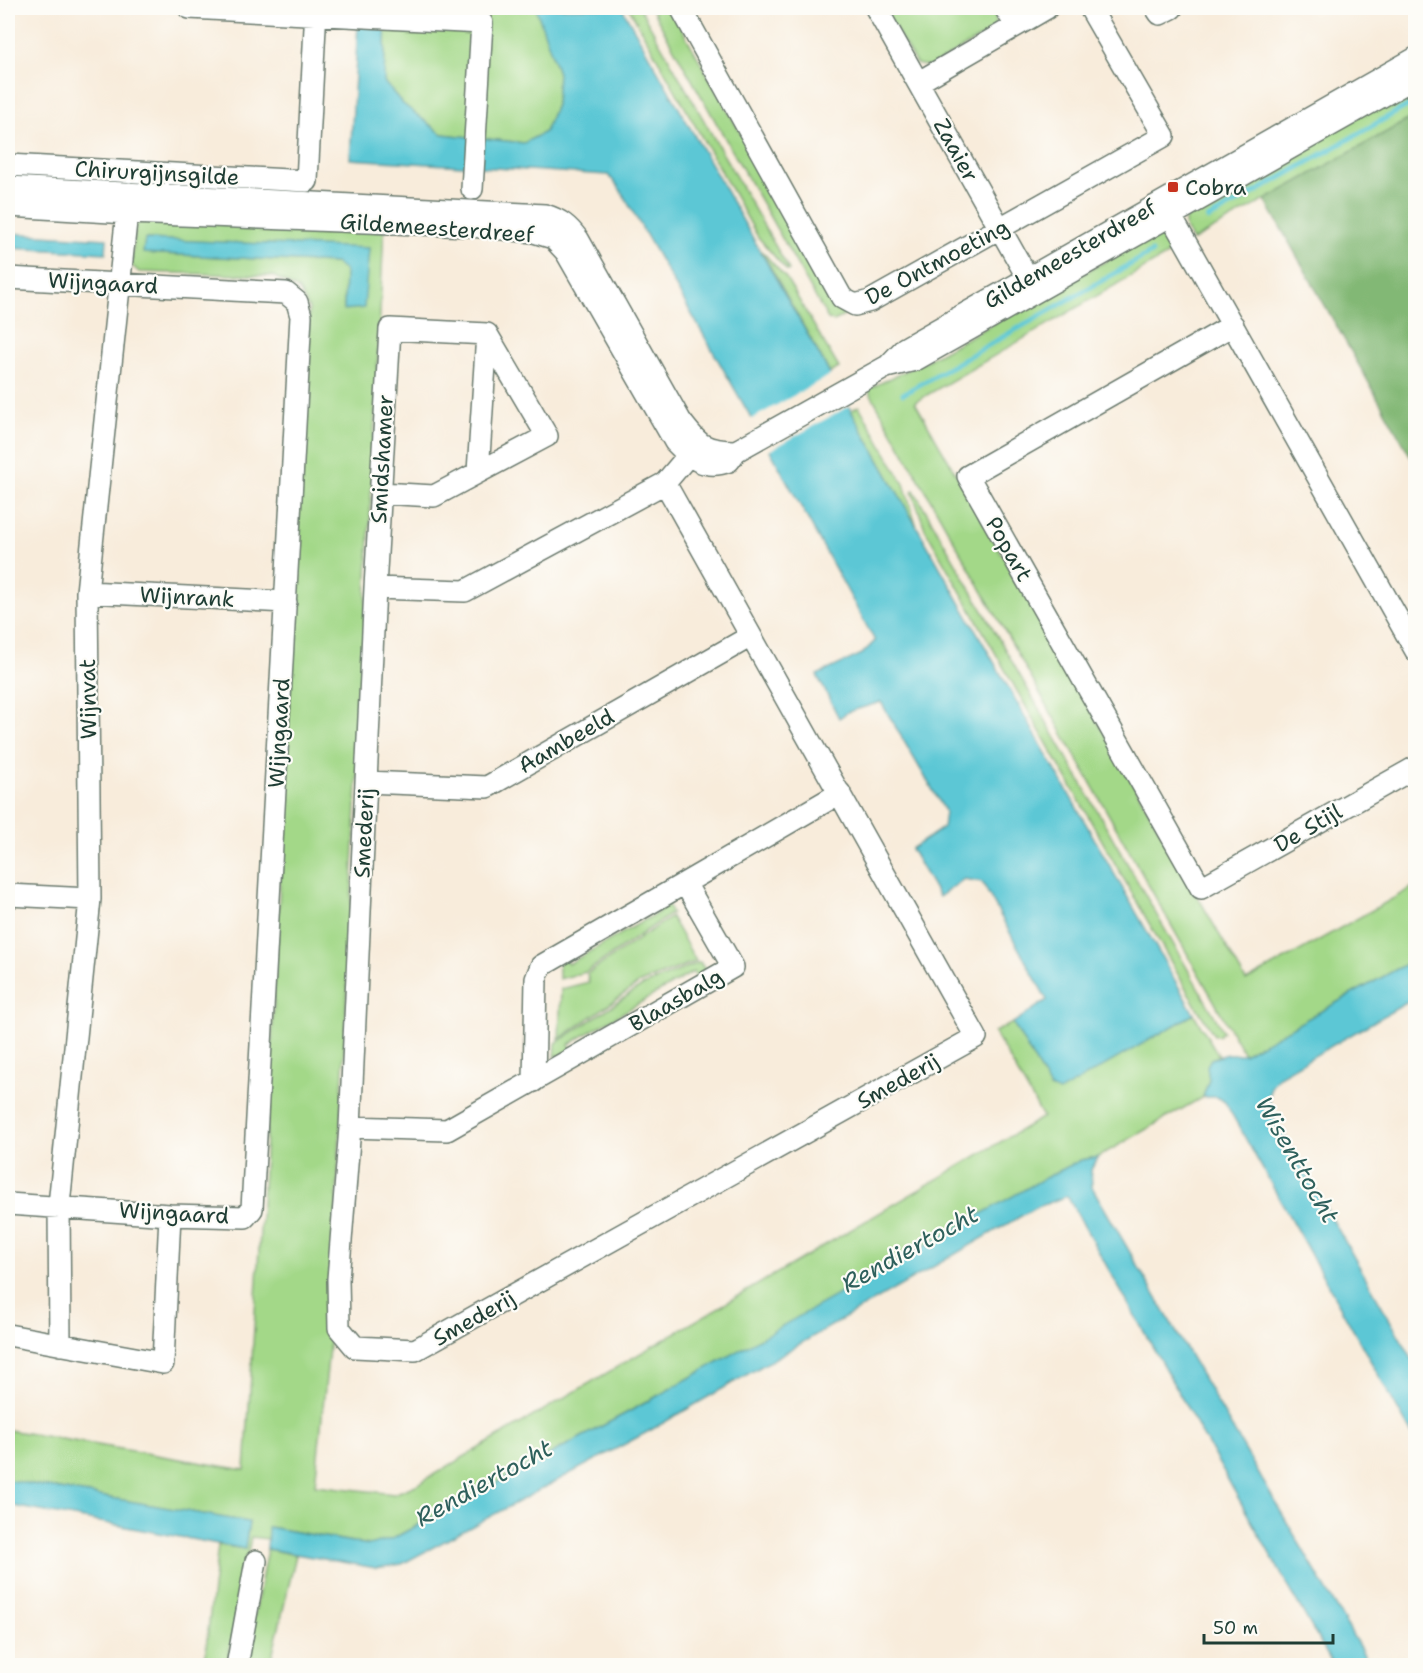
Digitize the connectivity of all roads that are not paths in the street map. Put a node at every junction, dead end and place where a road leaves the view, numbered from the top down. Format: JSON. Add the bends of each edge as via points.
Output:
{"nodes":[{"id":1,"x":189,"y":8,"type":"edge"},
{"id":2,"x":681,"y":8,"type":"edge"},
{"id":3,"x":876,"y":8,"type":"edge"},
{"id":4,"x":1047,"y":8,"type":"edge"},
{"id":5,"x":1090,"y":8,"type":"edge"},
{"id":6,"x":1156,"y":8,"type":"edge"},
{"id":7,"x":1172,"y":8,"type":"edge"},
{"id":8,"x":316,"y":11,"type":"edge"},
{"id":9,"x":1010,"y":16,"type":"edge"},
{"id":10,"x":1416,"y":58,"type":"edge"},
{"id":11,"x":1416,"y":77,"type":"edge"},
{"id":12,"x":919,"y":82,"type":"junction"},
{"id":13,"x":8,"y":165,"type":"edge"},
{"id":14,"x":472,"y":183,"type":"dead end"},
{"id":15,"x":8,"y":187,"type":"edge"},
{"id":16,"x":129,"y":203,"type":"junction"},
{"id":17,"x":8,"y":206,"type":"edge"},
{"id":18,"x":1167,"y":209,"type":"junction"},
{"id":19,"x":1000,"y":230,"type":"junction"},
{"id":20,"x":8,"y":278,"type":"edge"},
{"id":21,"x":121,"y":284,"type":"junction"},
{"id":22,"x":1032,"y":285,"type":"junction"},
{"id":23,"x":1233,"y":325,"type":"junction"},
{"id":24,"x":487,"y":334,"type":"junction"},
{"id":25,"x":693,"y":450,"type":"junction"},
{"id":26,"x":478,"y":472,"type":"junction"},
{"id":27,"x":665,"y":483,"type":"junction"},
{"id":28,"x":381,"y":493,"type":"junction"},
{"id":29,"x":375,"y":588,"type":"junction"},
{"id":30,"x":87,"y":592,"type":"junction"},
{"id":31,"x":286,"y":602,"type":"junction"},
{"id":32,"x":751,"y":636,"type":"junction"},
{"id":33,"x":1416,"y":651,"type":"edge"},
{"id":34,"x":1416,"y":767,"type":"edge"},
{"id":35,"x":366,"y":782,"type":"junction"},
{"id":36,"x":840,"y":793,"type":"junction"},
{"id":37,"x":685,"y":883,"type":"junction"},
{"id":38,"x":1201,"y":888,"type":"joint"},
{"id":39,"x":8,"y":895,"type":"edge"},
{"id":40,"x":90,"y":899,"type":"junction"},
{"id":41,"x":534,"y":1081,"type":"junction"},
{"id":42,"x":350,"y":1127,"type":"junction"},
{"id":43,"x":8,"y":1204,"type":"edge"},
{"id":44,"x":59,"y":1205,"type":"junction"},
{"id":45,"x":170,"y":1215,"type":"junction"},
{"id":46,"x":8,"y":1335,"type":"edge"},
{"id":47,"x":60,"y":1345,"type":"junction"},
{"id":48,"x":256,"y":1561,"type":"dead end"},
{"id":49,"x":237,"y":1665,"type":"edge"}],
"edges":[{"from":1,"to":8,"type":"street"},
{"from":2,"to":19,"type":"street","name":"De Ontmoeting","via":[[842,298],[855,305],[870,302]]},
{"from":3,"to":12,"type":"street","name":"Zaaier"},
{"from":4,"to":9,"type":"street"},
{"from":5,"to":19,"type":"street","name":"De Ontmoeting","via":[[1164,136]]},
{"from":6,"to":7,"type":"street","via":[[1160,14]]},
{"from":8,"to":13,"type":"street","name":"Chirurgijnsgilde","via":[[307,181]]},
{"from":8,"to":14,"type":"street","via":[[482,23]]},
{"from":9,"to":12,"type":"street"},
{"from":10,"to":18,"type":"street","name":"Gildemeesterdreef"},
{"from":11,"to":18,"type":"street","name":"Gildemeesterdreef"},
{"from":12,"to":19,"type":"street","name":"Zaaier"},
{"from":15,"to":16,"type":"street","name":"Gildemeesterdreef"},
{"from":16,"to":17,"type":"street","name":"Gildemeesterdreef"},
{"from":16,"to":21,"type":"street","name":"Wijnvat"},
{"from":16,"to":25,"type":"street","name":"Gildemeesterdreef","via":[[471,226],[534,232],[553,238],[566,252],[666,428]]},
{"from":18,"to":22,"type":"street","name":"Gildemeesterdreef"},
{"from":18,"to":23,"type":"street"},
{"from":19,"to":22,"type":"street","name":"Zaaier"},
{"from":20,"to":21,"type":"street","name":"Wijngaard"},
{"from":21,"to":30,"type":"street","name":"Wijnvat"},
{"from":21,"to":31,"type":"street","name":"Wijngaard","via":[[286,293],[297,302],[300,324]]},
{"from":22,"to":25,"type":"street","name":"Gildemeesterdreef","via":[[905,348],[886,367],[740,450],[729,461],[710,466]]},
{"from":23,"to":33,"type":"street"},
{"from":23,"to":38,"type":"street","name":"Popart","via":[[968,476]]},
{"from":24,"to":26,"type":"street"},
{"from":24,"to":26,"type":"street","via":[[547,436]]},
{"from":24,"to":28,"type":"street","name":"Smidshamer","via":[[390,329]]},
{"from":25,"to":27,"type":"street"},
{"from":26,"to":28,"type":"street","via":[[434,496]]},
{"from":27,"to":29,"type":"street","via":[[465,591]]},
{"from":27,"to":32,"type":"street","name":"Smederij"},
{"from":28,"to":29,"type":"street","name":"Smidshamer"},
{"from":29,"to":35,"type":"street","name":"Smederij"},
{"from":30,"to":31,"type":"street","name":"Wijnrank"},
{"from":30,"to":40,"type":"street","name":"Wijnvat"},
{"from":31,"to":45,"type":"street","name":"Wijngaard","via":[[253,1203],[245,1217]]},
{"from":32,"to":35,"type":"street","name":"Aambeeld","via":[[487,786]]},
{"from":32,"to":36,"type":"street","name":"Smederij"},
{"from":34,"to":38,"type":"street","name":"De Stijl"},
{"from":35,"to":42,"type":"street","name":"Smederij"},
{"from":36,"to":37,"type":"street"},
{"from":36,"to":42,"type":"street","name":"Smederij","via":[[976,1037],[415,1350],[355,1347],[339,1328],[338,1279]]},
{"from":37,"to":41,"type":"street","via":[[541,966],[536,979]]},
{"from":37,"to":41,"type":"street","name":"Blaasbalg","via":[[733,967]]},
{"from":39,"to":40,"type":"street"},
{"from":40,"to":44,"type":"street","name":"Wijnvat"},
{"from":41,"to":42,"type":"street","name":"Blaasbalg","via":[[447,1130]]},
{"from":43,"to":44,"type":"street","name":"Wijngaard"},
{"from":44,"to":45,"type":"street","name":"Wijngaard"},
{"from":44,"to":47,"type":"street","name":"Wijnvat"},
{"from":45,"to":47,"type":"street","via":[[163,1363]]},
{"from":46,"to":47,"type":"street"},
{"from":48,"to":49,"type":"street"}]}
